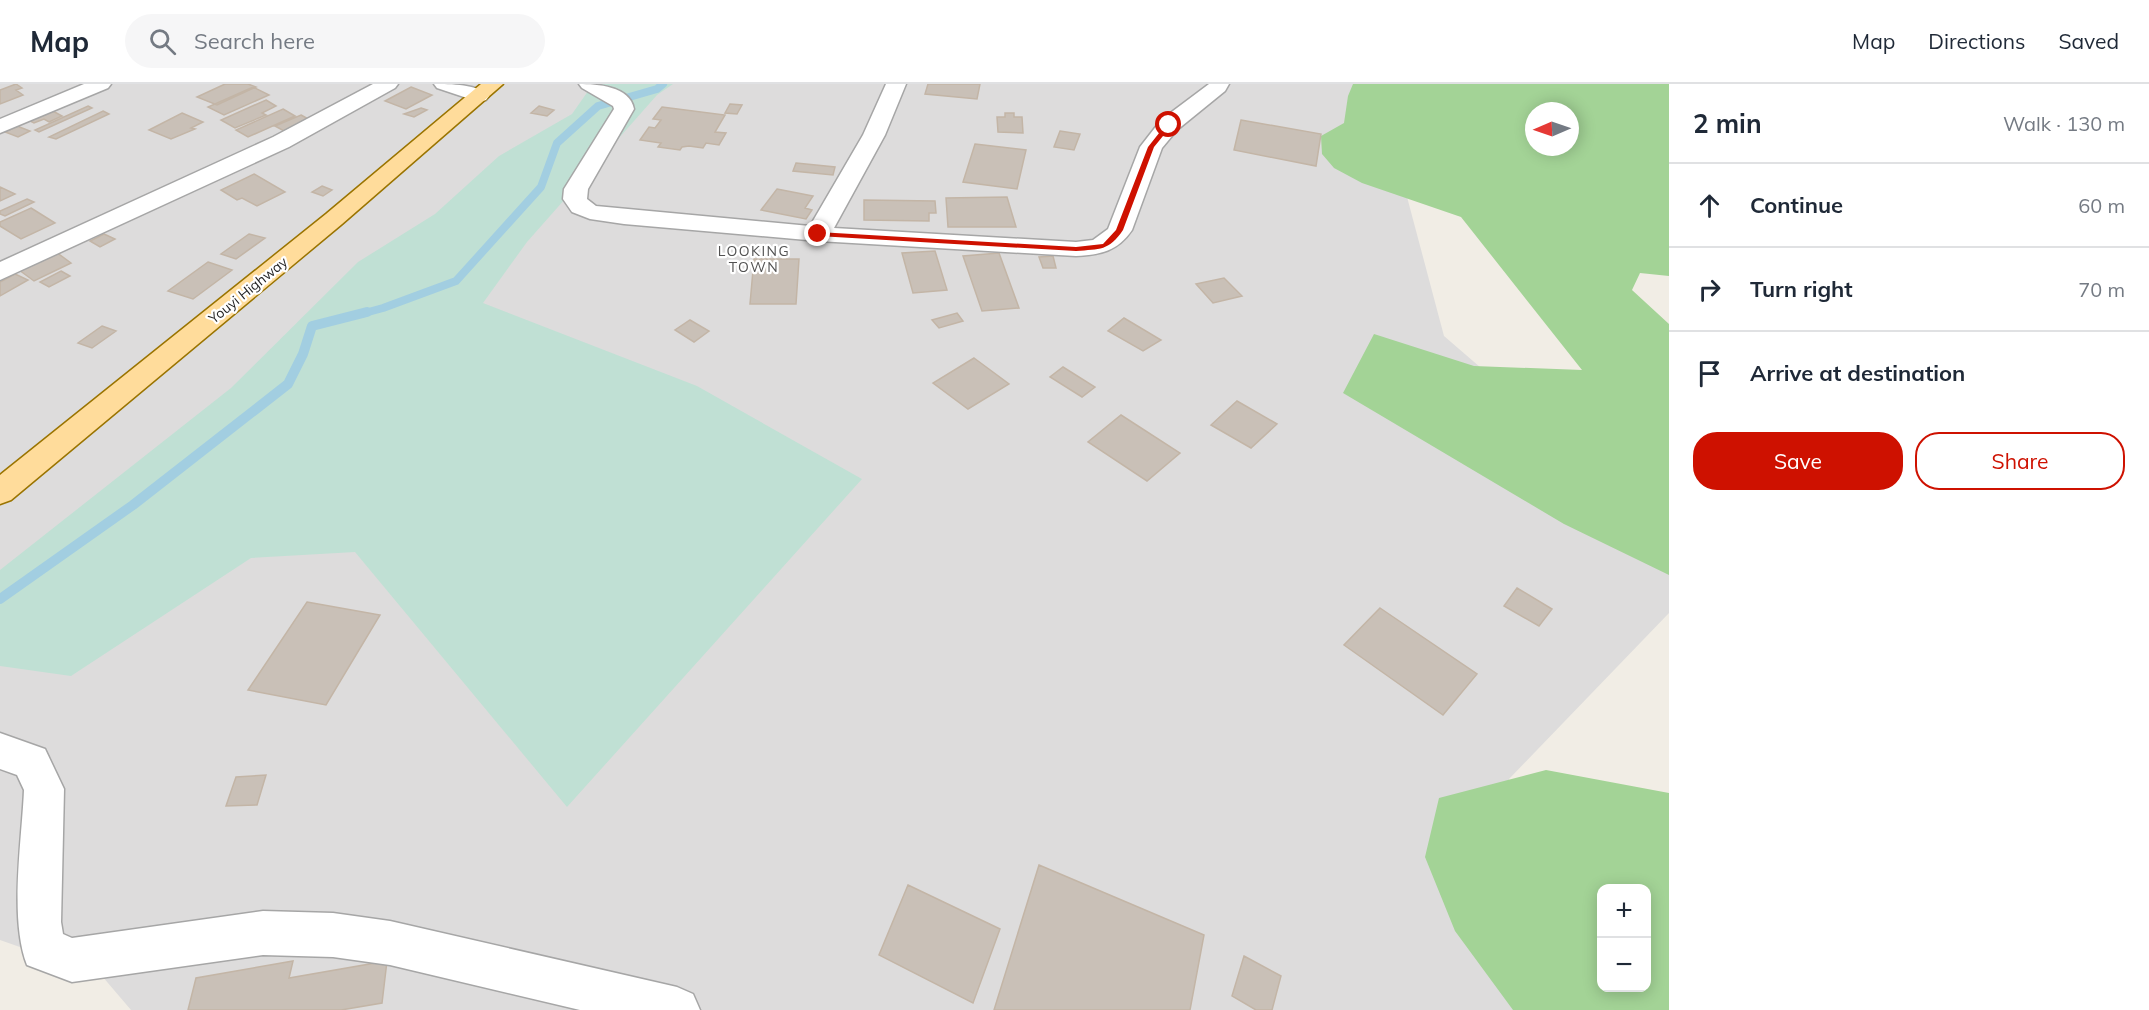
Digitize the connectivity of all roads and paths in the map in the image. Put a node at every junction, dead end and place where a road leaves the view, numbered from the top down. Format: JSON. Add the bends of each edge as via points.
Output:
{"nodes":[{"id":1,"x":100,"y":84,"type":"edge"},
{"id":2,"x":388,"y":84,"type":"edge"},
{"id":3,"x":444,"y":84,"type":"edge"},
{"id":4,"x":590,"y":84,"type":"edge"},
{"id":5,"x":896,"y":84,"type":"edge"},
{"id":6,"x":1219,"y":84,"type":"edge"},
{"id":7,"x":486,"y":90,"type":"edge"},
{"id":8,"x":0,"y":127,"type":"edge"},
{"id":9,"x":818,"y":234,"type":"junction"},
{"id":10,"x":0,"y":272,"type":"edge"},
{"id":11,"x":0,"y":492,"type":"edge"},
{"id":12,"x":0,"y":751,"type":"edge"},
{"id":13,"x":677,"y":1010,"type":"edge"}],
"edges":[{"from":1,"to":8,"type":"street"},
{"from":2,"to":10,"type":"street","via":[[281,142]]},
{"from":3,"to":7,"type":"street"},
{"from":4,"to":9,"type":"street","via":[[623,103],[623,114],[576,189],[575,199],[580,207],[606,215]]},
{"from":5,"to":9,"type":"street","via":[[874,135]]},
{"from":6,"to":9,"type":"street","via":[[1169,125],[1151,147],[1119,230],[1105,246],[1076,249]]},
{"from":7,"to":11,"type":"main road","name":"Youyi Highway"},
{"from":12,"to":13,"type":"street","via":[[31,762],[44,789],[39,922],[43,949],[72,960],[263,933],[333,935],[390,943]]}]}
